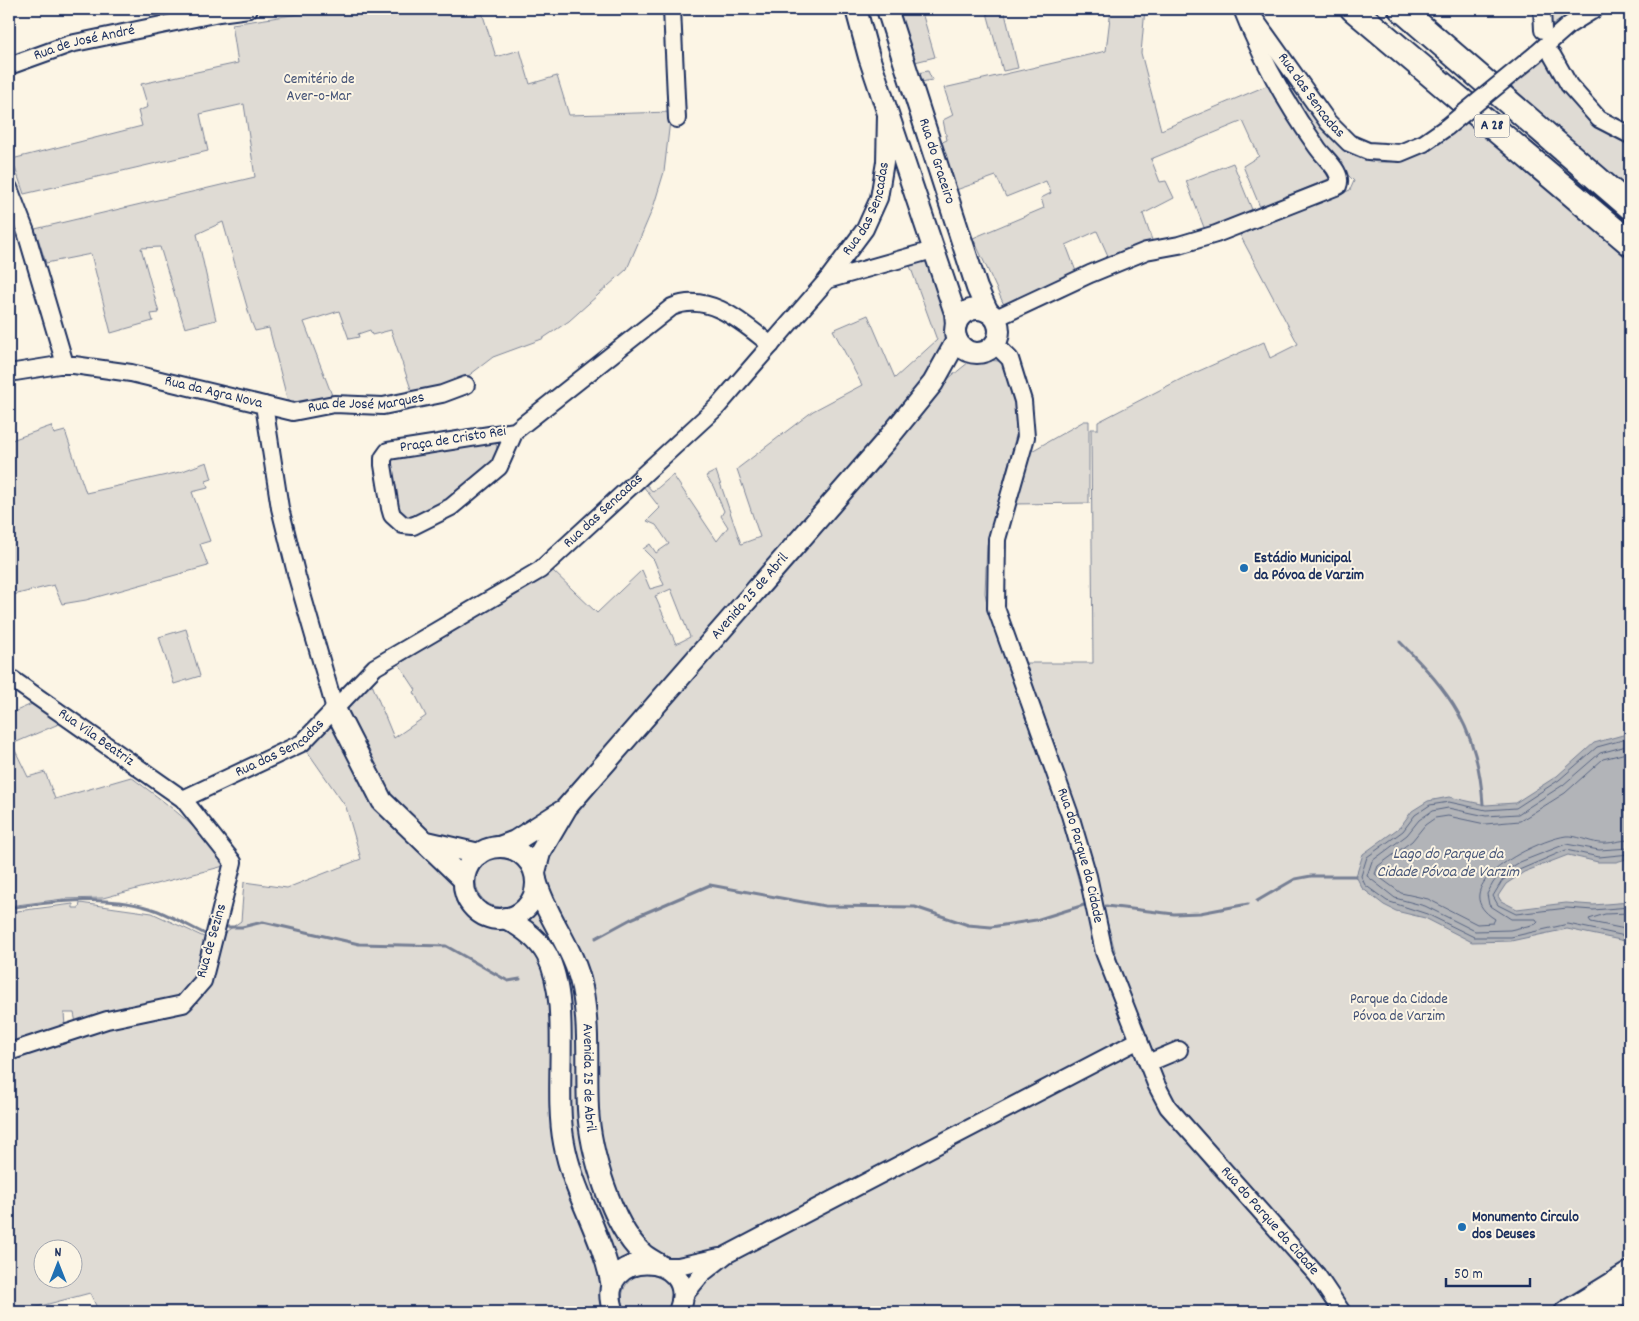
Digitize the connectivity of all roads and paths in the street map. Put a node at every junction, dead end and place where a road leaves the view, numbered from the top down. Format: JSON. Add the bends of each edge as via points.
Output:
{"nodes":[{"id":1,"x":248,"y":9,"type":"edge"},
{"id":2,"x":672,"y":9,"type":"edge"},
{"id":3,"x":856,"y":9,"type":"edge"},
{"id":4,"x":887,"y":9,"type":"edge"},
{"id":5,"x":1242,"y":9,"type":"edge"},
{"id":6,"x":1248,"y":9,"type":"edge"},
{"id":7,"x":1353,"y":9,"type":"edge"},
{"id":8,"x":1401,"y":9,"type":"edge"},
{"id":9,"x":1542,"y":9,"type":"edge"},
{"id":10,"x":1595,"y":9,"type":"edge"},
{"id":11,"x":1543,"y":30,"type":"dead end"},
{"id":12,"x":899,"y":46,"type":"junction"},
{"id":13,"x":1544,"y":54,"type":"junction"},
{"id":14,"x":869,"y":56,"type":"junction"},
{"id":15,"x":9,"y":66,"type":"edge"},
{"id":16,"x":886,"y":104,"type":"junction"},
{"id":17,"x":677,"y":119,"type":"dead end"},
{"id":18,"x":1630,"y":135,"type":"edge"},
{"id":19,"x":9,"y":188,"type":"edge"},
{"id":20,"x":1630,"y":207,"type":"edge"},
{"id":21,"x":1630,"y":242,"type":"edge"},
{"id":22,"x":934,"y":250,"type":"junction"},
{"id":23,"x":827,"y":280,"type":"junction"},
{"id":24,"x":992,"y":315,"type":"junction"},
{"id":25,"x":956,"y":332,"type":"junction"},
{"id":26,"x":995,"y":344,"type":"junction"},
{"id":27,"x":771,"y":345,"type":"junction"},
{"id":28,"x":976,"y":353,"type":"junction"},
{"id":29,"x":65,"y":364,"type":"junction"},
{"id":30,"x":9,"y":373,"type":"edge"},
{"id":31,"x":933,"y":383,"type":"junction"},
{"id":32,"x":466,"y":386,"type":"dead end"},
{"id":33,"x":264,"y":405,"type":"junction"},
{"id":34,"x":515,"y":430,"type":"junction"},
{"id":35,"x":9,"y":677,"type":"edge"},
{"id":36,"x":335,"y":709,"type":"junction"},
{"id":37,"x":183,"y":799,"type":"junction"},
{"id":38,"x":567,"y":807,"type":"junction"},
{"id":39,"x":425,"y":841,"type":"junction"},
{"id":40,"x":498,"y":847,"type":"junction"},
{"id":41,"x":479,"y":854,"type":"junction"},
{"id":42,"x":535,"y":876,"type":"junction"},
{"id":43,"x":464,"y":880,"type":"junction"},
{"id":44,"x":505,"y":918,"type":"junction"},
{"id":45,"x":1139,"y":1040,"type":"junction"},
{"id":46,"x":1178,"y":1050,"type":"dead end"},
{"id":47,"x":9,"y":1052,"type":"edge"},
{"id":48,"x":1148,"y":1063,"type":"junction"},
{"id":49,"x":726,"y":1255,"type":"junction"},
{"id":50,"x":660,"y":1265,"type":"junction"},
{"id":51,"x":1630,"y":1272,"type":"edge"},
{"id":52,"x":612,"y":1286,"type":"junction"},
{"id":53,"x":1630,"y":1290,"type":"edge"},
{"id":54,"x":681,"y":1305,"type":"edge"},
{"id":55,"x":614,"y":1312,"type":"edge"},
{"id":56,"x":1342,"y":1312,"type":"edge"},
{"id":57,"x":1565,"y":1312,"type":"edge"},
{"id":58,"x":1592,"y":1312,"type":"edge"}],
"edges":[{"from":1,"to":15,"type":"street","name":"Rua de José André","via":[[219,12],[70,44]]},
{"from":2,"to":17,"type":"street"},
{"from":3,"to":14,"type":"main road"},
{"from":4,"to":12,"type":"main road","name":"Rua do Graceiro"},
{"from":5,"to":24,"type":"street","via":[[1262,56],[1316,146],[1338,174],[1338,186],[1216,234],[1146,251]]},
{"from":6,"to":13,"type":"street","name":"Rua das Sencadas","bridge":true,"via":[[1331,126],[1349,143],[1368,151],[1400,153],[1424,143]]},
{"from":7,"to":21,"type":"highway","number":"A 28"},
{"from":8,"to":20,"type":"highway","number":"A 28"},
{"from":9,"to":11,"type":"street"},
{"from":10,"to":13,"type":"street","name":"Rua das Sencadas","via":[[1569,25]]},
{"from":12,"to":14,"type":"main road","via":[[895,57],[887,62]]},
{"from":12,"to":24,"type":"main road","name":"Rua do Graceiro","via":[[977,288]]},
{"from":13,"to":18,"type":"street","via":[[1599,119]]},
{"from":14,"to":16,"type":"main road"},
{"from":16,"to":22,"type":"main road"},
{"from":16,"to":23,"type":"street","name":"Rua das Sencadas","via":[[885,162],[879,198],[865,229]]},
{"from":19,"to":29,"type":"street","via":[[26,232]]},
{"from":22,"to":23,"type":"street"},
{"from":22,"to":25,"type":"main road","via":[[955,312]]},
{"from":23,"to":27,"type":"street","name":"Rua das Sencadas"},
{"from":24,"to":25,"type":"main road","name":"Avenida 25 de Abril","via":[[969,310],[959,318]]},
{"from":24,"to":26,"type":"main road","via":[[999,331]]},
{"from":25,"to":28,"type":"main road","via":[[964,349]]},
{"from":25,"to":31,"type":"main road","name":"Avenida 25 de Abril"},
{"from":26,"to":28,"type":"main road","name":"Avenida 25 de Abril"},
{"from":26,"to":45,"type":"street","name":"Rua do Parque da Cidade","via":[[1010,359],[1023,401],[1026,437],[997,539],[996,608],[1070,815],[1088,876],[1104,952]]},
{"from":27,"to":34,"type":"street","name":"Praça de Cristo Rei","via":[[726,311],[693,304],[676,305]]},
{"from":27,"to":36,"type":"street","name":"Rua das Sencadas","via":[[718,406],[553,560],[522,583],[375,667]]},
{"from":28,"to":31,"type":"main road","name":"Avenida 25 de Abril"},
{"from":29,"to":30,"type":"street","name":"Rua da Agra Nova"},
{"from":29,"to":33,"type":"street","name":"Rua da Agra Nova","via":[[131,373]]},
{"from":31,"to":38,"type":"main road","name":"Avenida 25 de Abril"},
{"from":32,"to":33,"type":"street","name":"Rua de José Marques","via":[[383,406],[334,404],[293,412]]},
{"from":33,"to":36,"type":"street","name":"Rua da Agra Nova","via":[[280,508]]},
{"from":34,"to":34,"type":"street","name":"Praça de Cristo Rei","via":[[388,451],[383,465],[392,515],[403,525],[413,526],[451,507],[499,467]]},
{"from":35,"to":37,"type":"street","name":"Rua Vila Beatriz"},
{"from":36,"to":37,"type":"street","name":"Rua das Sencadas","via":[[302,742]]},
{"from":36,"to":39,"type":"main road","via":[[382,801]]},
{"from":37,"to":47,"type":"street","name":"Rua de Sezins","via":[[233,862],[203,981],[183,1004],[107,1020]]},
{"from":38,"to":40,"type":"main road","name":"Avenida 25 de Abril","via":[[515,841]]},
{"from":38,"to":42,"type":"main road","name":"Avenida 25 de Abril","via":[[540,853]]},
{"from":39,"to":41,"type":"main road"},
{"from":39,"to":43,"type":"main road"},
{"from":40,"to":41,"type":"main road","name":"Avenida 25 de Abril"},
{"from":40,"to":42,"type":"main road","name":"Avenida 25 de Abril","via":[[525,856]]},
{"from":41,"to":43,"type":"main road"},
{"from":42,"to":44,"type":"main road","name":"Avenida 25 de Abril","via":[[535,891],[528,905],[516,915]]},
{"from":42,"to":50,"type":"main road","name":"Avenida 25 de Abril","via":[[541,899],[574,963],[582,986],[586,1012],[588,1111],[600,1175],[627,1233],[641,1252]]},
{"from":43,"to":44,"type":"main road","name":"Avenida 25 de Abril","via":[[468,897],[478,911],[487,916]]},
{"from":44,"to":52,"type":"main road","name":"Avenida 25 de Abril","via":[[534,938],[554,974],[558,995],[560,1117],[564,1144],[606,1257]]},
{"from":45,"to":48,"type":"street","name":"Rua do Parque da Cidade"},
{"from":45,"to":49,"type":"street"},
{"from":46,"to":48,"type":"street"},
{"from":48,"to":56,"type":"street","name":"Rua do Parque da Cidade","via":[[1168,1107],[1318,1276]]},
{"from":49,"to":50,"type":"street","via":[[678,1266]]},
{"from":49,"to":54,"type":"street","via":[[702,1274]]},
{"from":50,"to":52,"type":"main road","via":[[646,1262],[630,1266]]},
{"from":50,"to":54,"type":"main road","name":"Avenida 25 de Abril","via":[[676,1278]]},
{"from":51,"to":57,"type":"main road"},
{"from":52,"to":55,"type":"main road","name":"Avenida 25 de Abril","via":[[610,1298]]},
{"from":53,"to":58,"type":"main road"}]}
